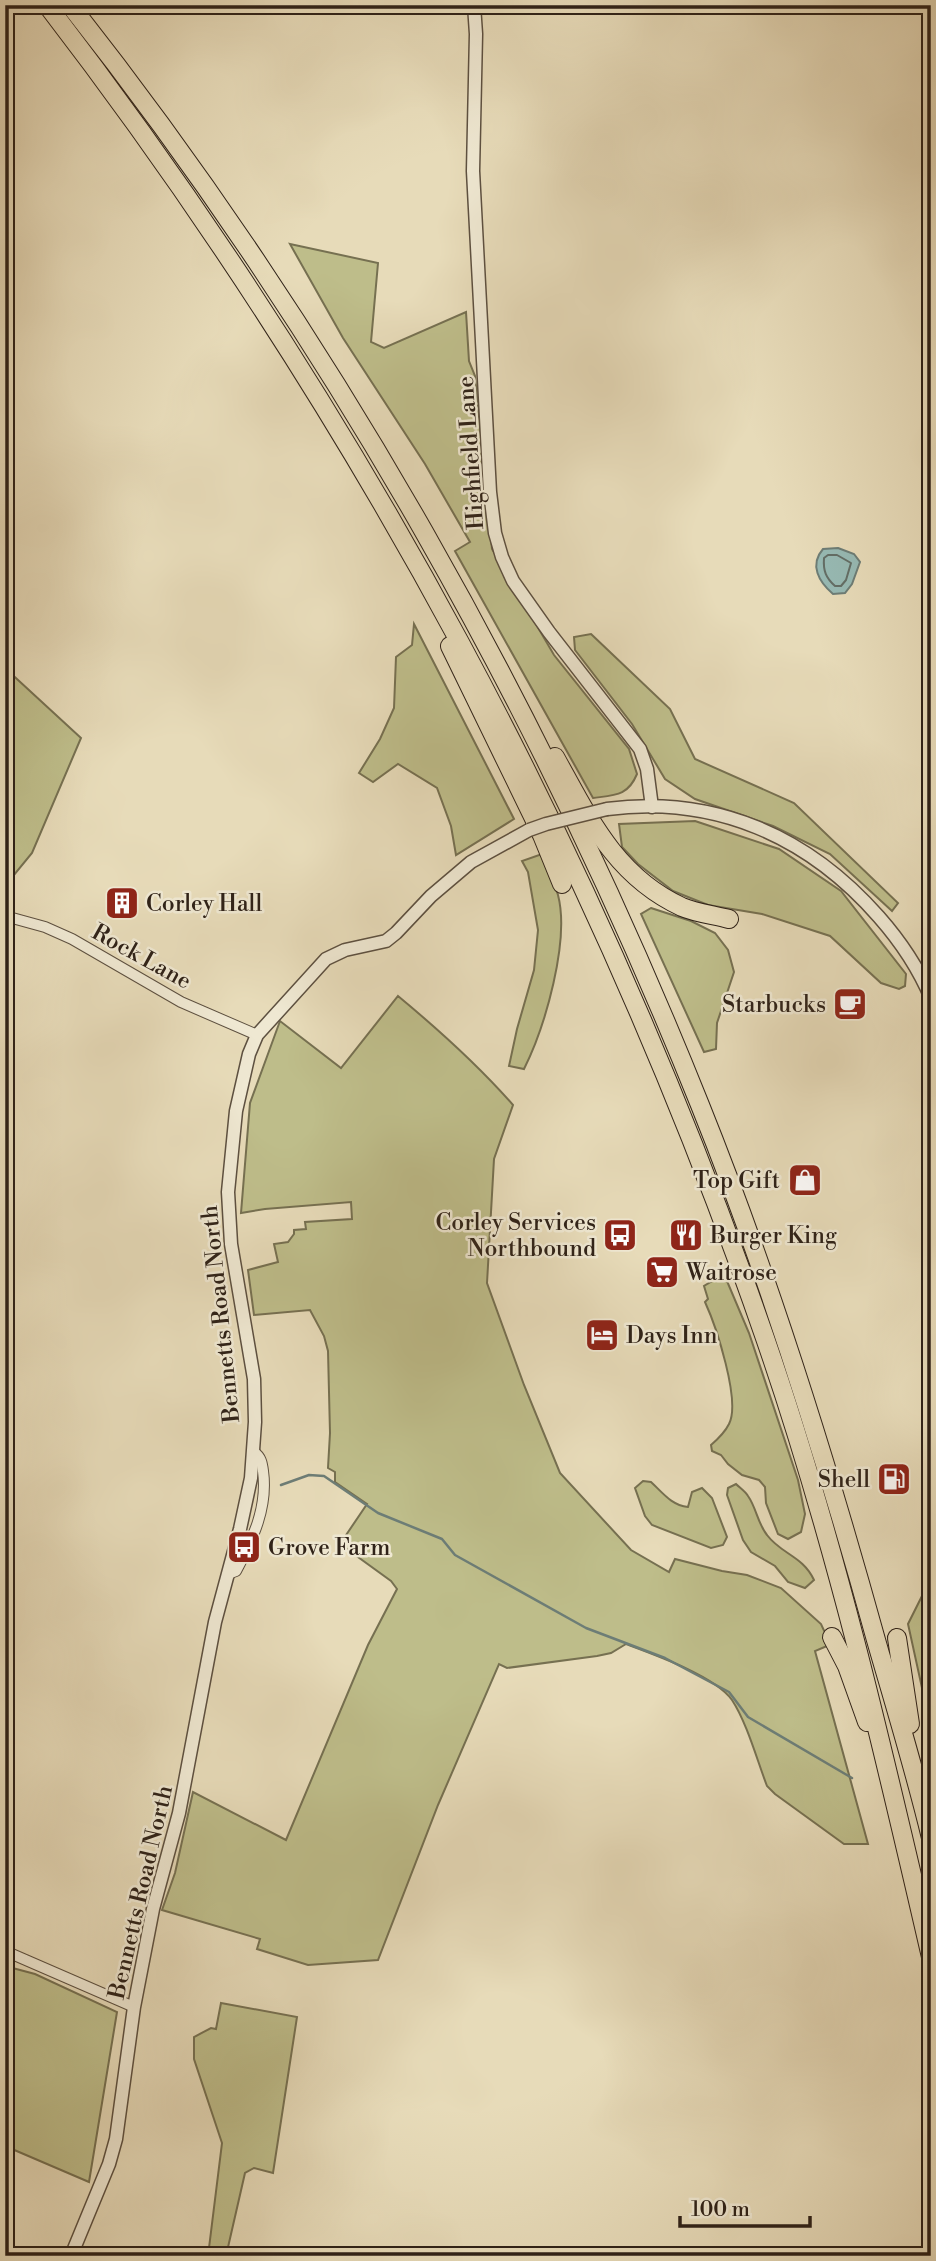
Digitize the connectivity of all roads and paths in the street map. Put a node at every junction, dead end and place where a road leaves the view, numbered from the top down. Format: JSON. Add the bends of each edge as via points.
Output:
{"nodes":[{"id":1,"x":47,"y":5,"type":"edge"},
{"id":2,"x":70,"y":5,"type":"edge"},
{"id":3,"x":474,"y":5,"type":"edge"},
{"id":4,"x":308,"y":379,"type":"junction"},
{"id":5,"x":464,"y":603,"type":"junction"},
{"id":6,"x":652,"y":807,"type":"junction"},
{"id":7,"x":562,"y":884,"type":"dead end"},
{"id":8,"x":5,"y":916,"type":"edge"},
{"id":9,"x":730,"y":919,"type":"dead end"},
{"id":10,"x":931,"y":998,"type":"edge"},
{"id":11,"x":257,"y":1035,"type":"junction"},
{"id":12,"x":832,"y":1637,"type":"dead end"},
{"id":13,"x":897,"y":1638,"type":"dead end"},
{"id":14,"x":895,"y":1801,"type":"junction"},
{"id":15,"x":923,"y":1804,"type":"junction"},
{"id":16,"x":931,"y":1838,"type":"edge"},
{"id":17,"x":5,"y":1951,"type":"edge"},
{"id":18,"x":931,"y":1957,"type":"edge"},
{"id":19,"x":134,"y":2007,"type":"junction"},
{"id":20,"x":76,"y":2254,"type":"edge"}],
"edges":[{"from":1,"to":4,"type":"highway","via":[[110,87]]},
{"from":2,"to":5,"type":"highway","via":[[126,77],[291,313]]},
{"from":3,"to":6,"type":"street","name":"Highfield Lane","via":[[473,172],[495,533],[513,581],[640,749]]},
{"from":4,"to":7,"type":"highway","via":[[437,620]]},
{"from":4,"to":14,"type":"highway","via":[[401,533],[510,734],[654,1045],[725,1226],[788,1408],[866,1678]]},
{"from":5,"to":9,"type":"highway","via":[[615,857],[648,888],[684,908]]},
{"from":5,"to":15,"type":"highway","via":[[592,856],[724,1167],[827,1466]]},
{"from":6,"to":10,"type":"street","via":[[736,819],[821,861],[890,930]]},
{"from":6,"to":11,"type":"street","name":"Bennetts Road North","bridge":true,"via":[[607,809],[546,824],[471,862],[386,941],[326,959]]},
{"from":8,"to":11,"type":"street","name":"Rock Lane","via":[[72,939],[181,1002]]},
{"from":11,"to":19,"type":"street","name":"Bennetts Road North","via":[[236,1111],[228,1192],[231,1244],[254,1379],[254,1452]]},
{"from":12,"to":14,"type":"highway"},
{"from":13,"to":15,"type":"highway"},
{"from":14,"to":18,"type":"highway"},
{"from":15,"to":16,"type":"highway"},
{"from":17,"to":19,"type":"street"},
{"from":19,"to":20,"type":"street","name":"Bennetts Road North","via":[[116,2139]]}]}
